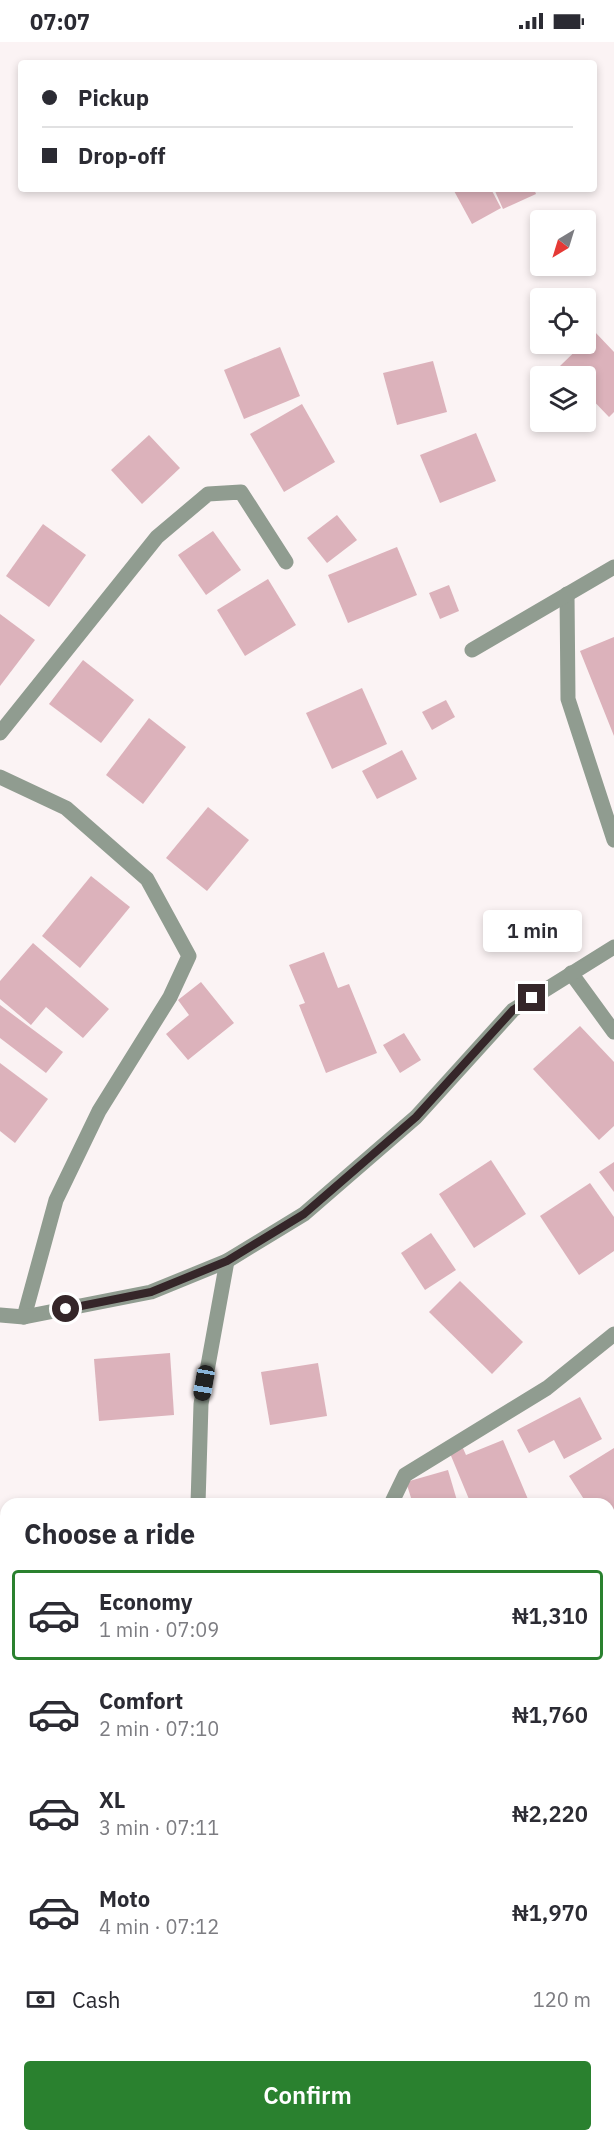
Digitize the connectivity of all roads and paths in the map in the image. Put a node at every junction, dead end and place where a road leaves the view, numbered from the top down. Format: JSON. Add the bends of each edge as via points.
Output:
{"nodes":[{"id":1,"x":286,"y":562,"type":"dead end"},
{"id":2,"x":614,"y":567,"type":"edge"},
{"id":3,"x":567,"y":594,"type":"junction"},
{"id":4,"x":472,"y":650,"type":"dead end"},
{"id":5,"x":0,"y":733,"type":"edge"},
{"id":6,"x":0,"y":777,"type":"edge"},
{"id":7,"x":614,"y":840,"type":"edge"},
{"id":8,"x":614,"y":947,"type":"edge"},
{"id":9,"x":572,"y":974,"type":"junction"},
{"id":10,"x":614,"y":1032,"type":"edge"},
{"id":11,"x":227,"y":1261,"type":"junction"},
{"id":12,"x":0,"y":1315,"type":"edge"},
{"id":13,"x":24,"y":1317,"type":"junction"},
{"id":14,"x":614,"y":1334,"type":"edge"},
{"id":15,"x":198,"y":1498,"type":"edge"},
{"id":16,"x":394,"y":1498,"type":"edge"}],
"edges":[{"from":1,"to":5,"type":"street","via":[[241,492],[208,494],[157,537]]},
{"from":2,"to":3,"type":"street"},
{"from":3,"to":4,"type":"street"},
{"from":3,"to":7,"type":"street","via":[[568,699]]},
{"from":6,"to":13,"type":"street","via":[[66,808],[147,879],[189,956],[170,997],[99,1110],[56,1200]]},
{"from":8,"to":9,"type":"street"},
{"from":9,"to":10,"type":"street"},
{"from":9,"to":11,"type":"street","via":[[513,1010],[416,1117],[304,1214]]},
{"from":11,"to":13,"type":"street","via":[[151,1292]]},
{"from":11,"to":15,"type":"street","via":[[201,1404]]},
{"from":12,"to":13,"type":"street"},
{"from":14,"to":16,"type":"street","via":[[547,1388],[405,1475]]}]}
